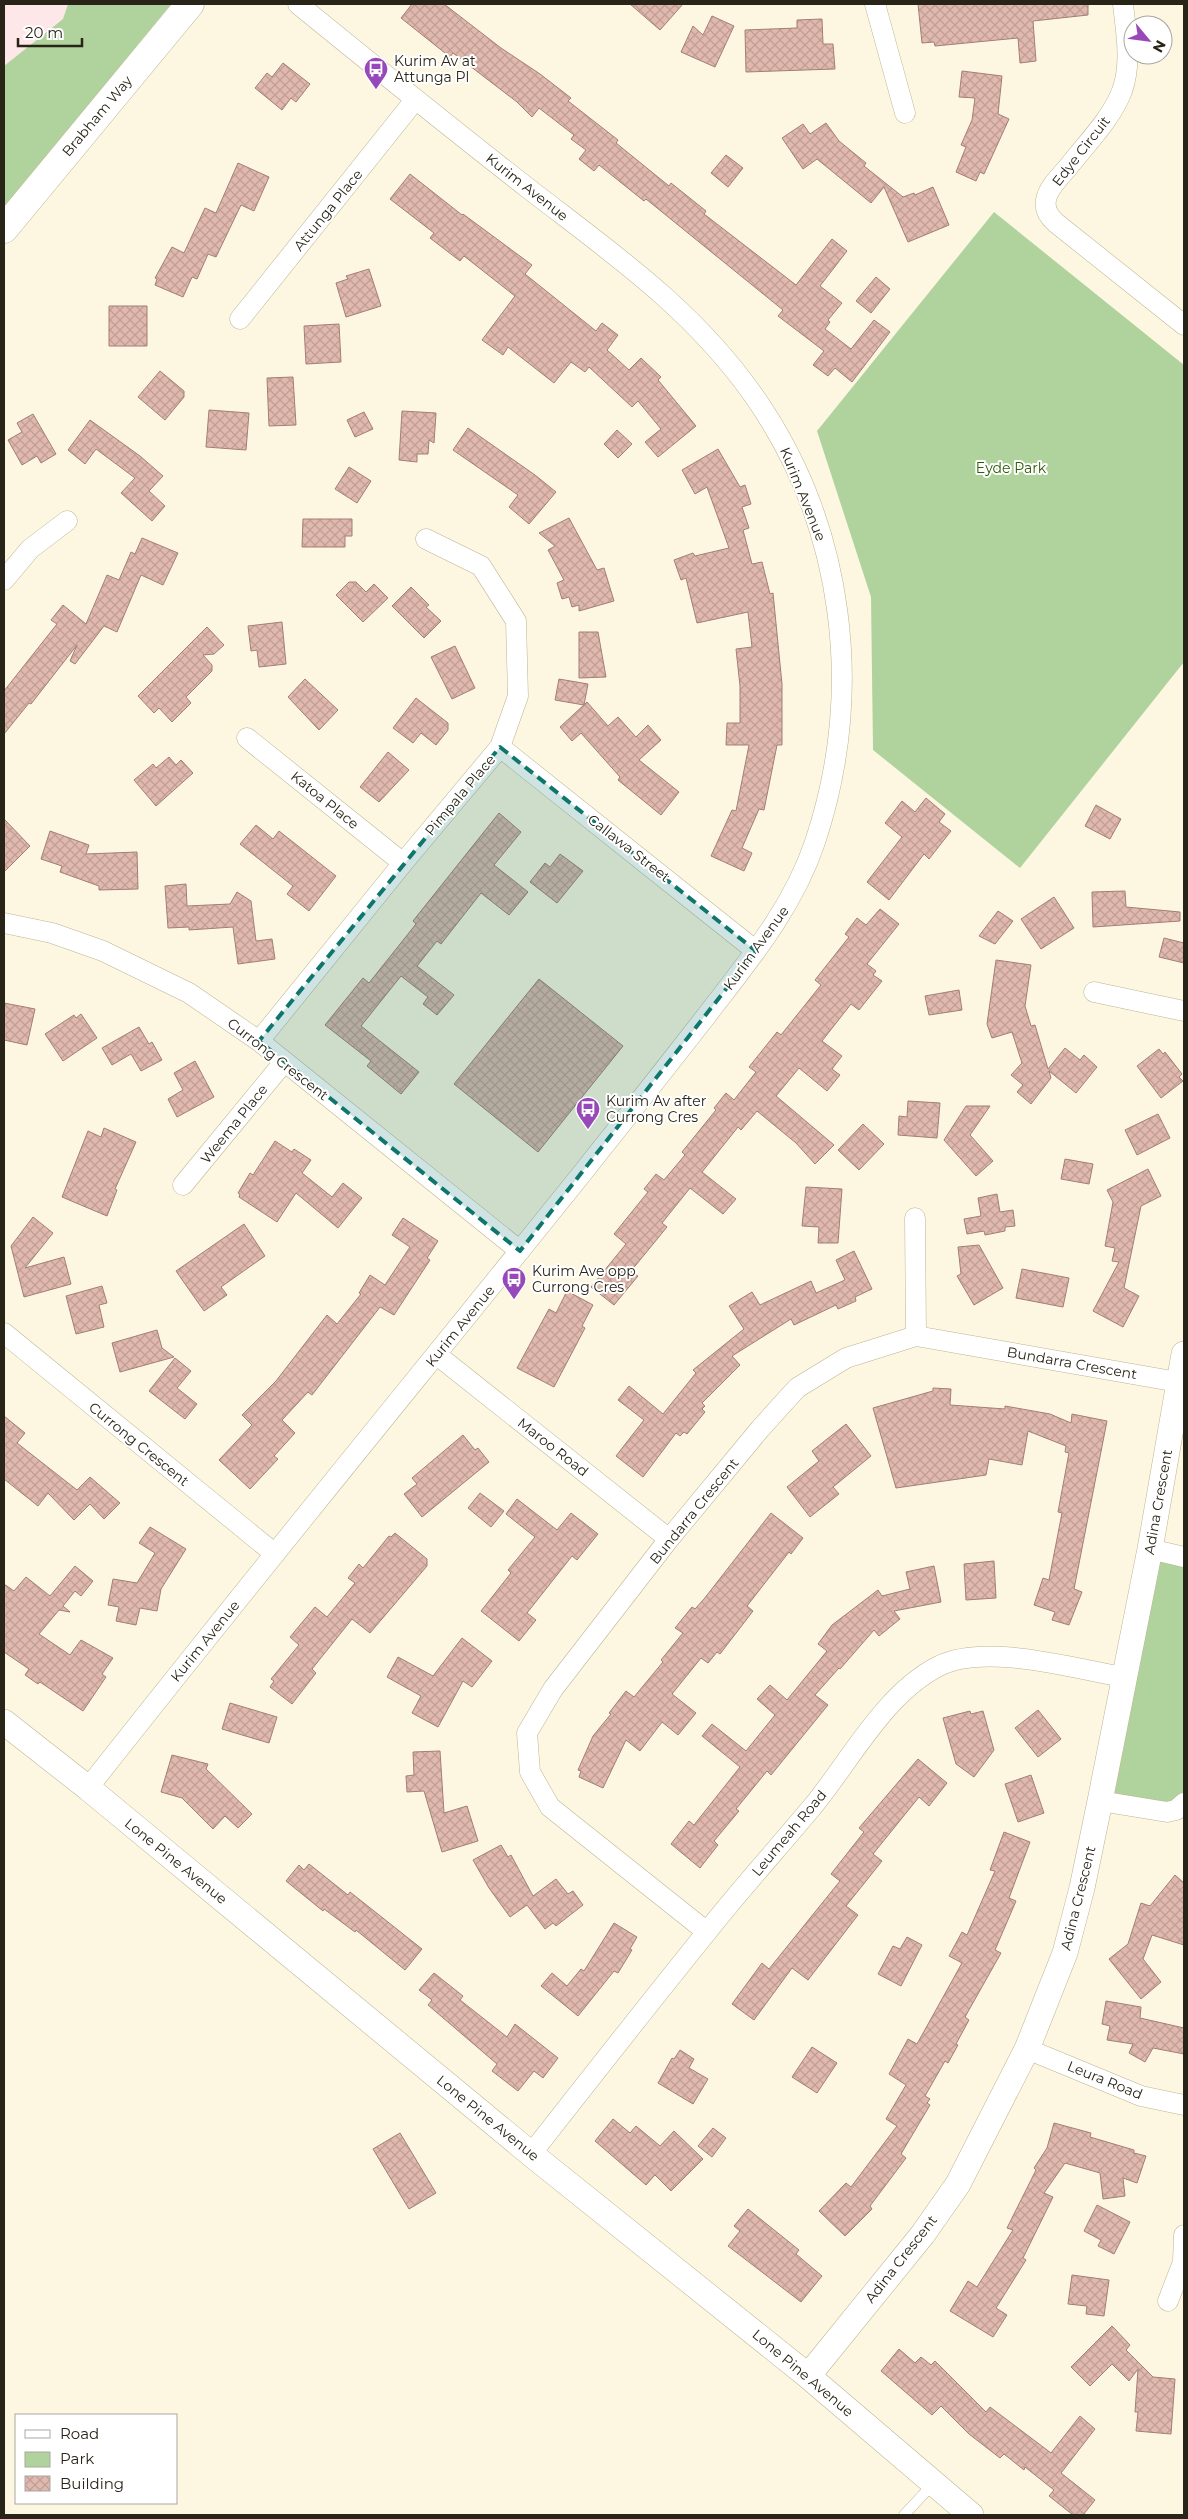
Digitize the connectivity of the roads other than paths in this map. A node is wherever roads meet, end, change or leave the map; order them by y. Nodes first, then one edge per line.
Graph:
1 (190, 4) edge
2 (298, 4) edge
3 (874, 4) edge
4 (1122, 4) edge
5 (415, 100) junction
6 (905, 113) dead end
7 (4, 229) edge
8 (240, 319) dead end
9 (1184, 325) edge
10 (67, 521) dead end
11 (426, 539) dead end
12 (4, 580) edge
13 (247, 738) dead end
14 (500, 747) junction
15 (403, 863) junction
16 (4, 923) edge
17 (756, 951) junction
18 (1094, 992) dead end
19 (1184, 1011) edge
20 (259, 1041) junction
21 (284, 1062) junction
22 (183, 1185) dead end
23 (915, 1218) dead end
24 (520, 1251) junction
25 (4, 1333) edge
26 (916, 1336) junction
27 (1184, 1354) edge
28 (437, 1355) junction
29 (1178, 1382) junction
30 (669, 1539) junction
31 (1150, 1549) junction
32 (275, 1554) junction
33 (1184, 1557) edge
34 (1123, 1677) junction
35 (4, 1722) edge
36 (88, 1788) junction
37 (1100, 1801) junction
38 (1184, 1803) edge
39 (707, 1932) junction
40 (1027, 2049) junction
41 (1184, 2106) edge
42 (531, 2154) junction
43 (1184, 2235) edge
44 (1168, 2302) dead end
45 (808, 2376) junction
46 (933, 2484) junction
47 (904, 2515) edge
48 (971, 2515) edge

1 - 7 main road, Brabham Way
2 - 5 street, Kurim Avenue
3 - 6 street
4 - 9 street, Edye Circuit
5 - 8 street, Attunga Place
5 - 17 street, Kurim Avenue
10 - 12 street
11 - 14 street, Pimpala Place
13 - 15 street, Katoa Place
14 - 15 street, Pimpala Place
14 - 17 street, Callawa Street
15 - 20 street, Pimpala Place
16 - 20 street, Currong Crescent
17 - 24 street, Kurim Avenue
18 - 19 street
20 - 21 street, Currong Crescent
21 - 22 street, Weema Place
21 - 24 street, Currong Crescent
23 - 26 street
24 - 28 street, Kurim Avenue
25 - 32 street, Currong Crescent
26 - 29 street, Bundarra Crescent
26 - 30 street, Bundarra Crescent
27 - 29 street, Adina Crescent
28 - 30 street, Maroo Road
28 - 32 street, Kurim Avenue
29 - 31 street, Adina Crescent
30 - 39 street, Bundarra Crescent
31 - 33 street
31 - 34 street, Adina Crescent
32 - 36 street, Kurim Avenue
34 - 37 street, Adina Crescent
34 - 39 street, Leumeah Road
35 - 36 street, Lone Pine Avenue
36 - 42 street, Lone Pine Avenue
37 - 38 street
37 - 40 street, Adina Crescent
39 - 42 street, Leumeah Road
40 - 41 street, Leura Road
40 - 45 street, Adina Crescent
42 - 45 street, Lone Pine Avenue
43 - 44 street
45 - 46 street, Lone Pine Avenue
46 - 47 lane
46 - 48 street, Lone Pine Avenue

